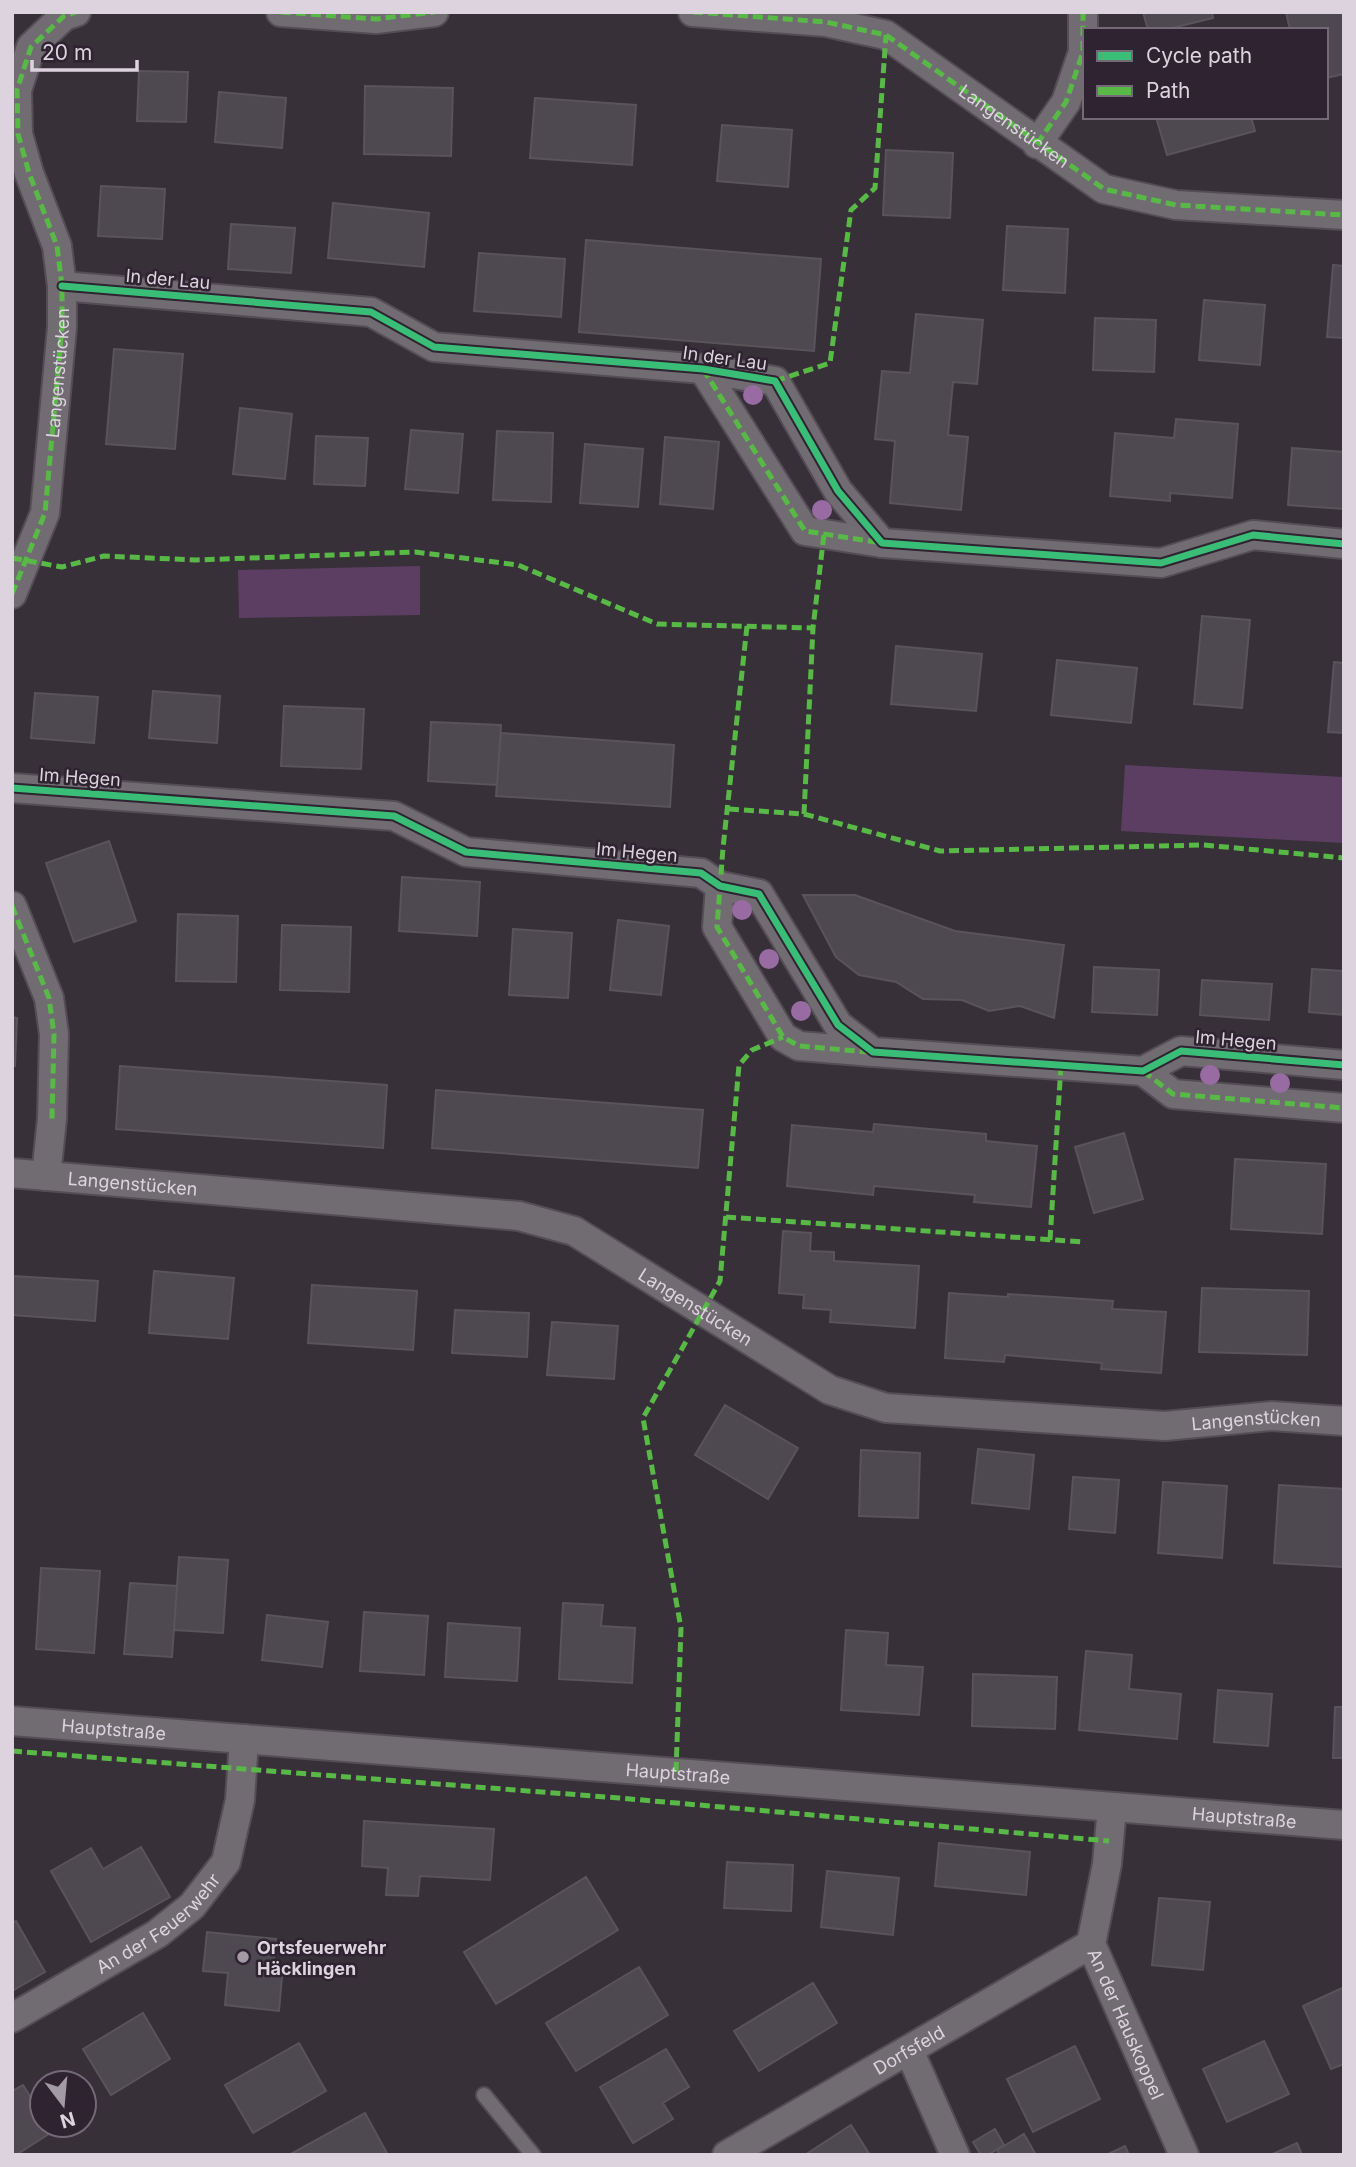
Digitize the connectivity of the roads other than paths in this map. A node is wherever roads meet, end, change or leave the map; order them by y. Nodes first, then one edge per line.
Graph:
1 (76, 12) edge
2 (281, 12) edge
3 (434, 12) edge
4 (693, 12) edge
5 (1083, 12) edge
6 (1037, 144) junction
7 (1344, 215) edge
8 (62, 286) junction
9 (703, 369) junction
10 (882, 543) junction
11 (1344, 544) edge
12 (12, 594) edge
13 (12, 788) edge
14 (720, 886) junction
15 (12, 906) edge
16 (873, 1052) junction
17 (1344, 1065) edge
18 (1143, 1071) junction
19 (1344, 1108) edge
20 (12, 1173) edge
21 (46, 1176) junction
22 (1344, 1421) edge
23 (12, 1721) edge
24 (244, 1739) junction
25 (1112, 1807) junction
26 (1344, 1825) edge
27 (1091, 1944) junction
28 (12, 2018) edge
29 (909, 2050) junction
30 (484, 2095) dead end
31 (534, 2155) edge
32 (727, 2155) edge
33 (955, 2155) edge
34 (1184, 2155) edge

1 - 8 street, Langenstücken
2 - 3 street
4 - 6 street, Langenstücken
5 - 6 street
6 - 7 street, Langenstücken
8 - 9 street, In der Lau
8 - 12 street, Langenstücken
9 - 10 street, In der Lau
9 - 10 street, In der Lau
10 - 11 street, In der Lau
13 - 14 street, Im Hegen
14 - 16 street, Im Hegen
14 - 16 street
15 - 21 street, Langenstücken
16 - 18 street
17 - 18 street, Im Hegen
18 - 19 street
20 - 21 street, Langenstücken
21 - 22 street, Langenstücken
23 - 24 street, Hauptstraße
24 - 25 street, Hauptstraße
24 - 28 street, An der Feuerwehr
25 - 26 street, Hauptstraße
25 - 27 street, An der Hauskoppel
27 - 29 street, Dorfsfeld
27 - 34 street, An der Hauskoppel
29 - 32 street, Dorfsfeld
29 - 33 street
30 - 31 lane

